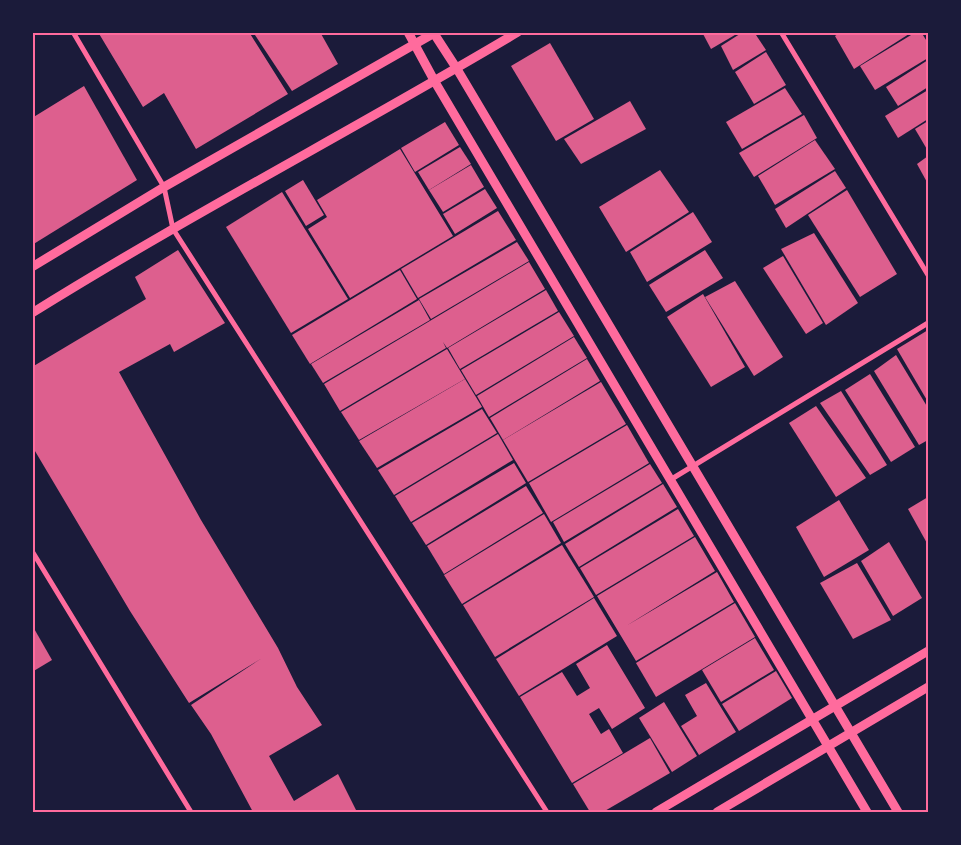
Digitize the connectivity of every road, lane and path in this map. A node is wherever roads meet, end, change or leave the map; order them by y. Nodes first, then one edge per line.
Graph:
1 (73, 32) edge
2 (408, 32) edge
3 (518, 32) edge
4 (781, 32) edge
5 (435, 33) edge
6 (415, 44) junction
7 (457, 69) junction
8 (435, 82) junction
9 (164, 187) junction
10 (173, 229) junction
11 (32, 267) edge
12 (928, 275) edge
13 (32, 313) edge
14 (928, 323) edge
15 (692, 467) junction
16 (670, 480) junction
17 (32, 551) edge
18 (928, 651) edge
19 (928, 687) edge
20 (834, 706) junction
21 (813, 720) junction
22 (851, 733) junction
23 (828, 746) junction
24 (190, 812) edge
25 (547, 812) edge
26 (656, 812) edge
27 (717, 812) edge
28 (868, 812) edge
29 (898, 812) edge

1 - 9 street
2 - 6 street
3 - 7 street
4 - 12 street
5 - 6 street
5 - 7 street
6 - 8 street
6 - 9 street
7 - 8 street
7 - 15 street
8 - 10 street
8 - 16 street
9 - 10 street
9 - 11 street
10 - 13 street
10 - 25 street
14 - 15 street
15 - 16 street
15 - 20 street
16 - 21 street
17 - 24 street
18 - 20 street
19 - 22 street
20 - 21 street
20 - 22 street
21 - 23 street
21 - 26 street
22 - 23 street
22 - 29 street
23 - 27 street
23 - 28 street

